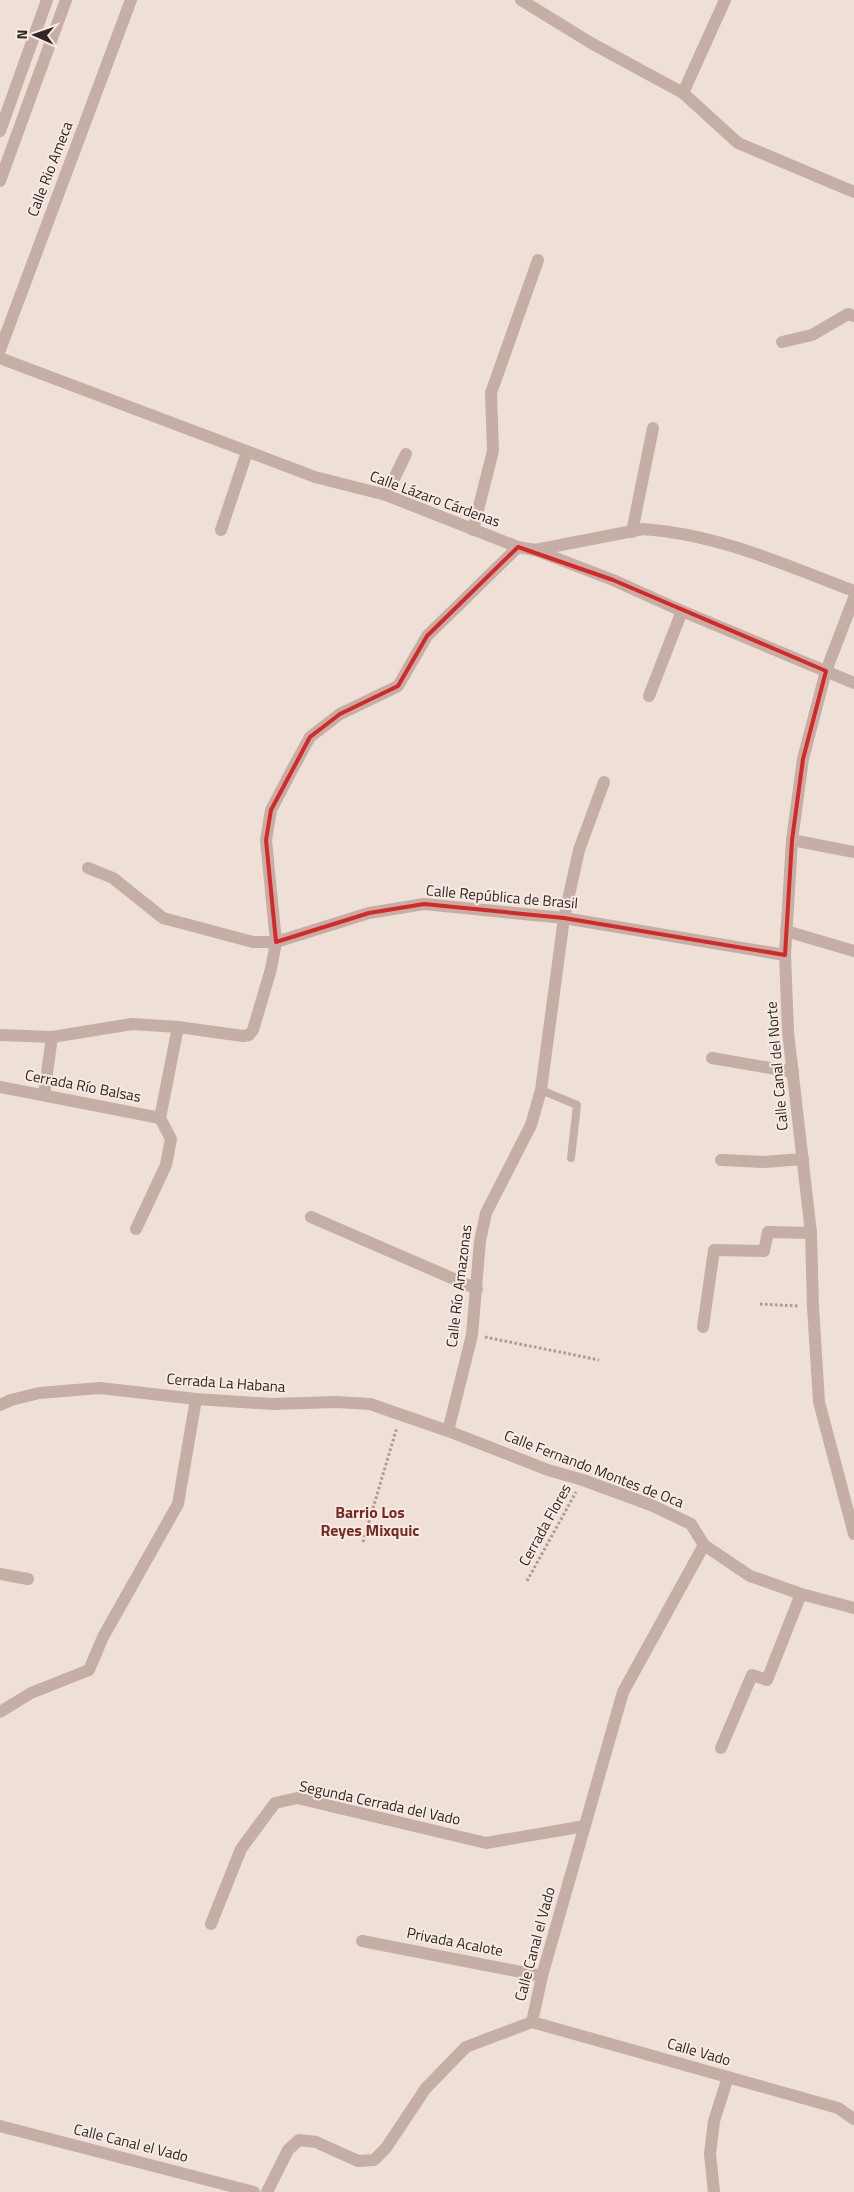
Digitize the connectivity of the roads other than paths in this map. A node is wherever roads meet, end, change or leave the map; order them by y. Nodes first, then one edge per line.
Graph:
1 (47, 0) edge
2 (66, 0) edge
3 (131, 0) edge
4 (521, 0) edge
5 (725, 0) edge
6 (683, 93) junction
7 (0, 131) edge
8 (0, 181) edge
9 (854, 192) edge
10 (538, 260) dead end
11 (854, 316) edge
12 (782, 342) dead end
13 (0, 350) edge
14 (0, 358) edge
15 (653, 428) dead end
16 (247, 452) junction
17 (406, 454) dead end
18 (386, 495) junction
19 (221, 530) dead end
20 (474, 530) junction
21 (632, 532) junction
22 (518, 547) junction
23 (536, 550) junction
24 (854, 591) edge
25 (854, 598) edge
26 (682, 611) junction
27 (826, 671) junction
28 (854, 683) edge
29 (649, 696) dead end
30 (604, 782) dead end
31 (792, 840) junction
32 (854, 852) edge
33 (88, 868) dead end
34 (564, 918) junction
35 (786, 932) junction
36 (276, 942) junction
37 (854, 951) edge
38 (785, 955) junction
39 (178, 1027) junction
40 (0, 1035) edge
41 (52, 1036) junction
42 (712, 1058) dead end
43 (793, 1072) junction
44 (0, 1087) edge
45 (541, 1090) junction
46 (44, 1095) junction
47 (160, 1118) junction
48 (571, 1158) dead end
49 (803, 1159) junction
50 (721, 1160) dead end
51 (311, 1217) dead end
52 (136, 1229) dead end
53 (811, 1233) junction
54 (477, 1289) junction
55 (703, 1327) dead end
56 (196, 1399) junction
57 (0, 1405) edge
58 (448, 1431) junction
59 (854, 1534) edge
60 (704, 1545) junction
61 (0, 1574) edge
62 (28, 1579) dead end
63 (801, 1594) junction
64 (854, 1608) edge
65 (0, 1712) edge
66 (721, 1748) dead end
67 (585, 1826) junction
68 (212, 1924) dead end
69 (362, 1940) dead end
70 (542, 1976) junction
71 (532, 2022) junction
72 (728, 2077) junction
73 (854, 2119) edge
74 (0, 2126) edge
75 (254, 2192) edge
76 (266, 2192) edge
77 (714, 2192) edge

1 - 7 street
2 - 8 street
3 - 13 street, Calle Rio Ameca
4 - 6 street
5 - 6 street
6 - 9 street
10 - 20 street
11 - 12 street
14 - 16 street, Calle Lázaro Cárdenas
15 - 21 street
16 - 18 street, Calle Lázaro Cárdenas
16 - 19 street
17 - 18 street
18 - 20 street, Calle Lázaro Cárdenas
20 - 22 street, Calle Lázaro Cárdenas
21 - 23 street
21 - 24 street
22 - 23 street, Calle Lázaro Cárdenas
22 - 36 street
23 - 26 street, Calle Lázaro Cárdenas
25 - 27 street, Calle Canal del Norte
26 - 27 street, Calle Lázaro Cárdenas
26 - 29 street
27 - 28 street, Calle Lázaro Cárdenas
27 - 31 street, Calle Canal del Norte
30 - 34 street, Calle Río Amazonas
31 - 32 street
31 - 35 street, Calle Canal del Norte
33 - 36 street, Calle República de Brasil
34 - 36 street, Calle República de Brasil
34 - 38 street, Calle República de Brasil
34 - 45 street, Calle Río Amazonas
35 - 37 street
35 - 38 street, Calle Canal del Norte
36 - 39 street
38 - 43 street, Calle Canal del Norte
39 - 41 street
39 - 47 street
40 - 41 street
41 - 46 street
42 - 43 street
43 - 49 street, Calle Canal del Norte
44 - 46 street, Cerrada Río Balsas
45 - 48 lane
45 - 54 street, Calle Río Amazonas
46 - 47 street, Cerrada Río Balsas
47 - 52 street
49 - 50 street
49 - 53 street, Calle Canal del Norte
51 - 54 street
53 - 55 street
53 - 59 street, Calle Canal del Norte
54 - 58 street, Calle Río Amazonas
56 - 57 street, Cerrada La Habana
56 - 58 street, Cerrada La Habana
56 - 65 street
58 - 60 street, Calle Fernando Montes de Oca
60 - 63 street, Calle Fernando Montes de Oca
60 - 67 street, Calle Canal el Vado
61 - 62 street
63 - 64 street, Calle Fernando Montes de Oca
63 - 66 street
67 - 68 street, Segunda Cerrada del Vado
67 - 70 street, Calle Canal el Vado
69 - 70 street, Privada Acalote
70 - 71 street, Calle Canal el Vado
71 - 72 street, Calle Vado
71 - 76 street, Calle Canal el Vado
72 - 73 street, Calle Vado
72 - 77 street
74 - 75 street, Calle Canal el Vado

